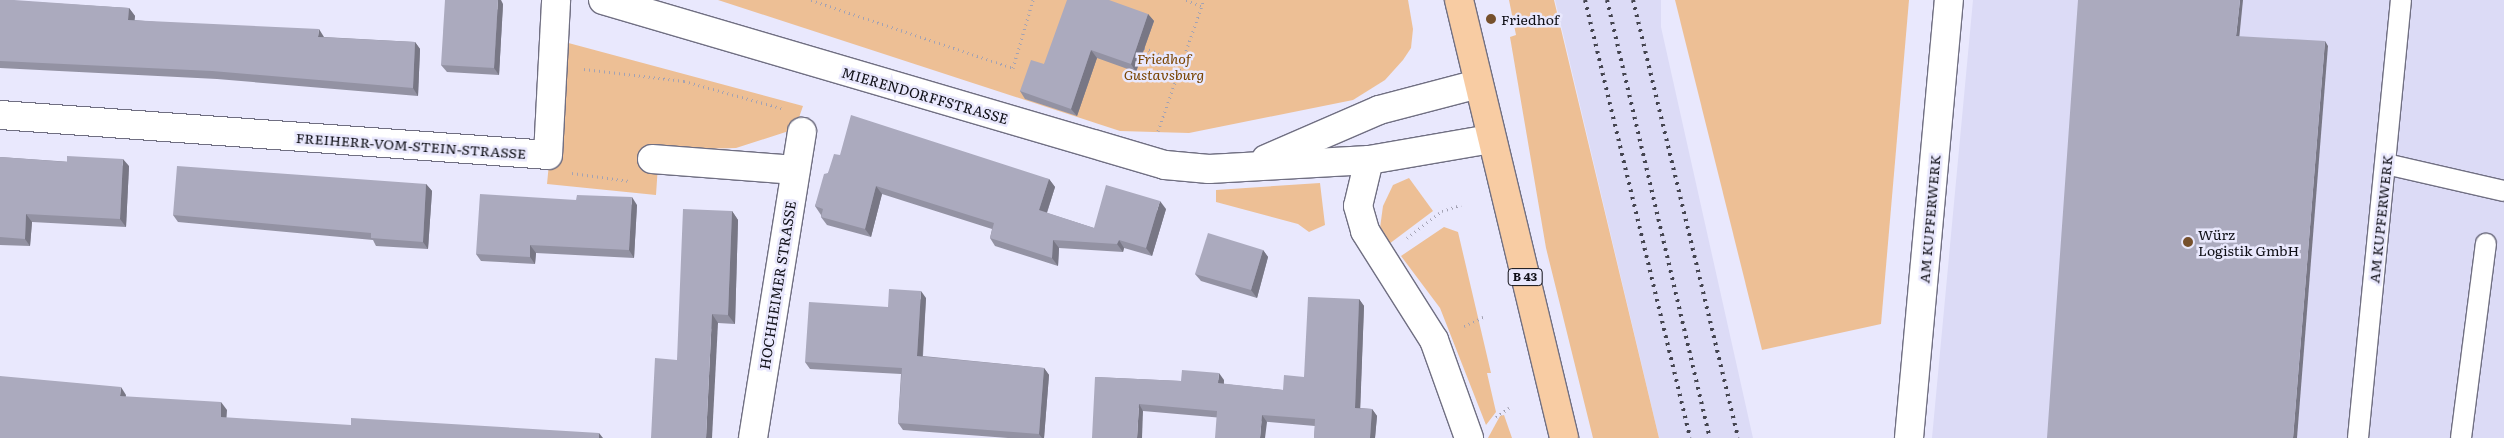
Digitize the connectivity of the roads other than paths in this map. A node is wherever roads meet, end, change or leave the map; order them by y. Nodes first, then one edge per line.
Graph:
1 (556, 0) edge
2 (603, 0) edge
3 (1459, 0) edge
4 (1950, 0) edge
5 (2402, 0) edge
6 (1478, 84) junction
7 (0, 115) edge
8 (802, 132) road end
9 (1491, 139) junction
10 (652, 159) road end
11 (1369, 160) junction
12 (2386, 164) junction
13 (1250, 166) junction
14 (796, 170) junction
15 (2504, 192) edge
16 (2486, 244) dead end
17 (753, 438) edge
18 (1469, 438) edge
19 (1564, 438) edge
20 (1909, 438) edge
21 (2358, 438) edge
22 (2460, 438) edge

1 - 7 street, FREIHERR-VOM-STEIN-STRASSE
2 - 13 street, MIERENDORFFSTRASSE
3 - 6 main road, B 43
4 - 20 street, AM KUPFERWERK
5 - 12 lane, AM KUPFERWERK
6 - 9 main road, B 43
6 - 13 street, MIERENDORFFSTRASSE
8 - 14 street, HOCHHEIMER STRASSE
9 - 11 street, MIERENDORFFSTRASSE
9 - 19 main road, B 43
10 - 14 street
11 - 13 street, MIERENDORFFSTRASSE
11 - 18 street
12 - 15 lane
12 - 21 lane, AM KUPFERWERK
14 - 17 street, HOCHHEIMER STRASSE
16 - 22 lane

